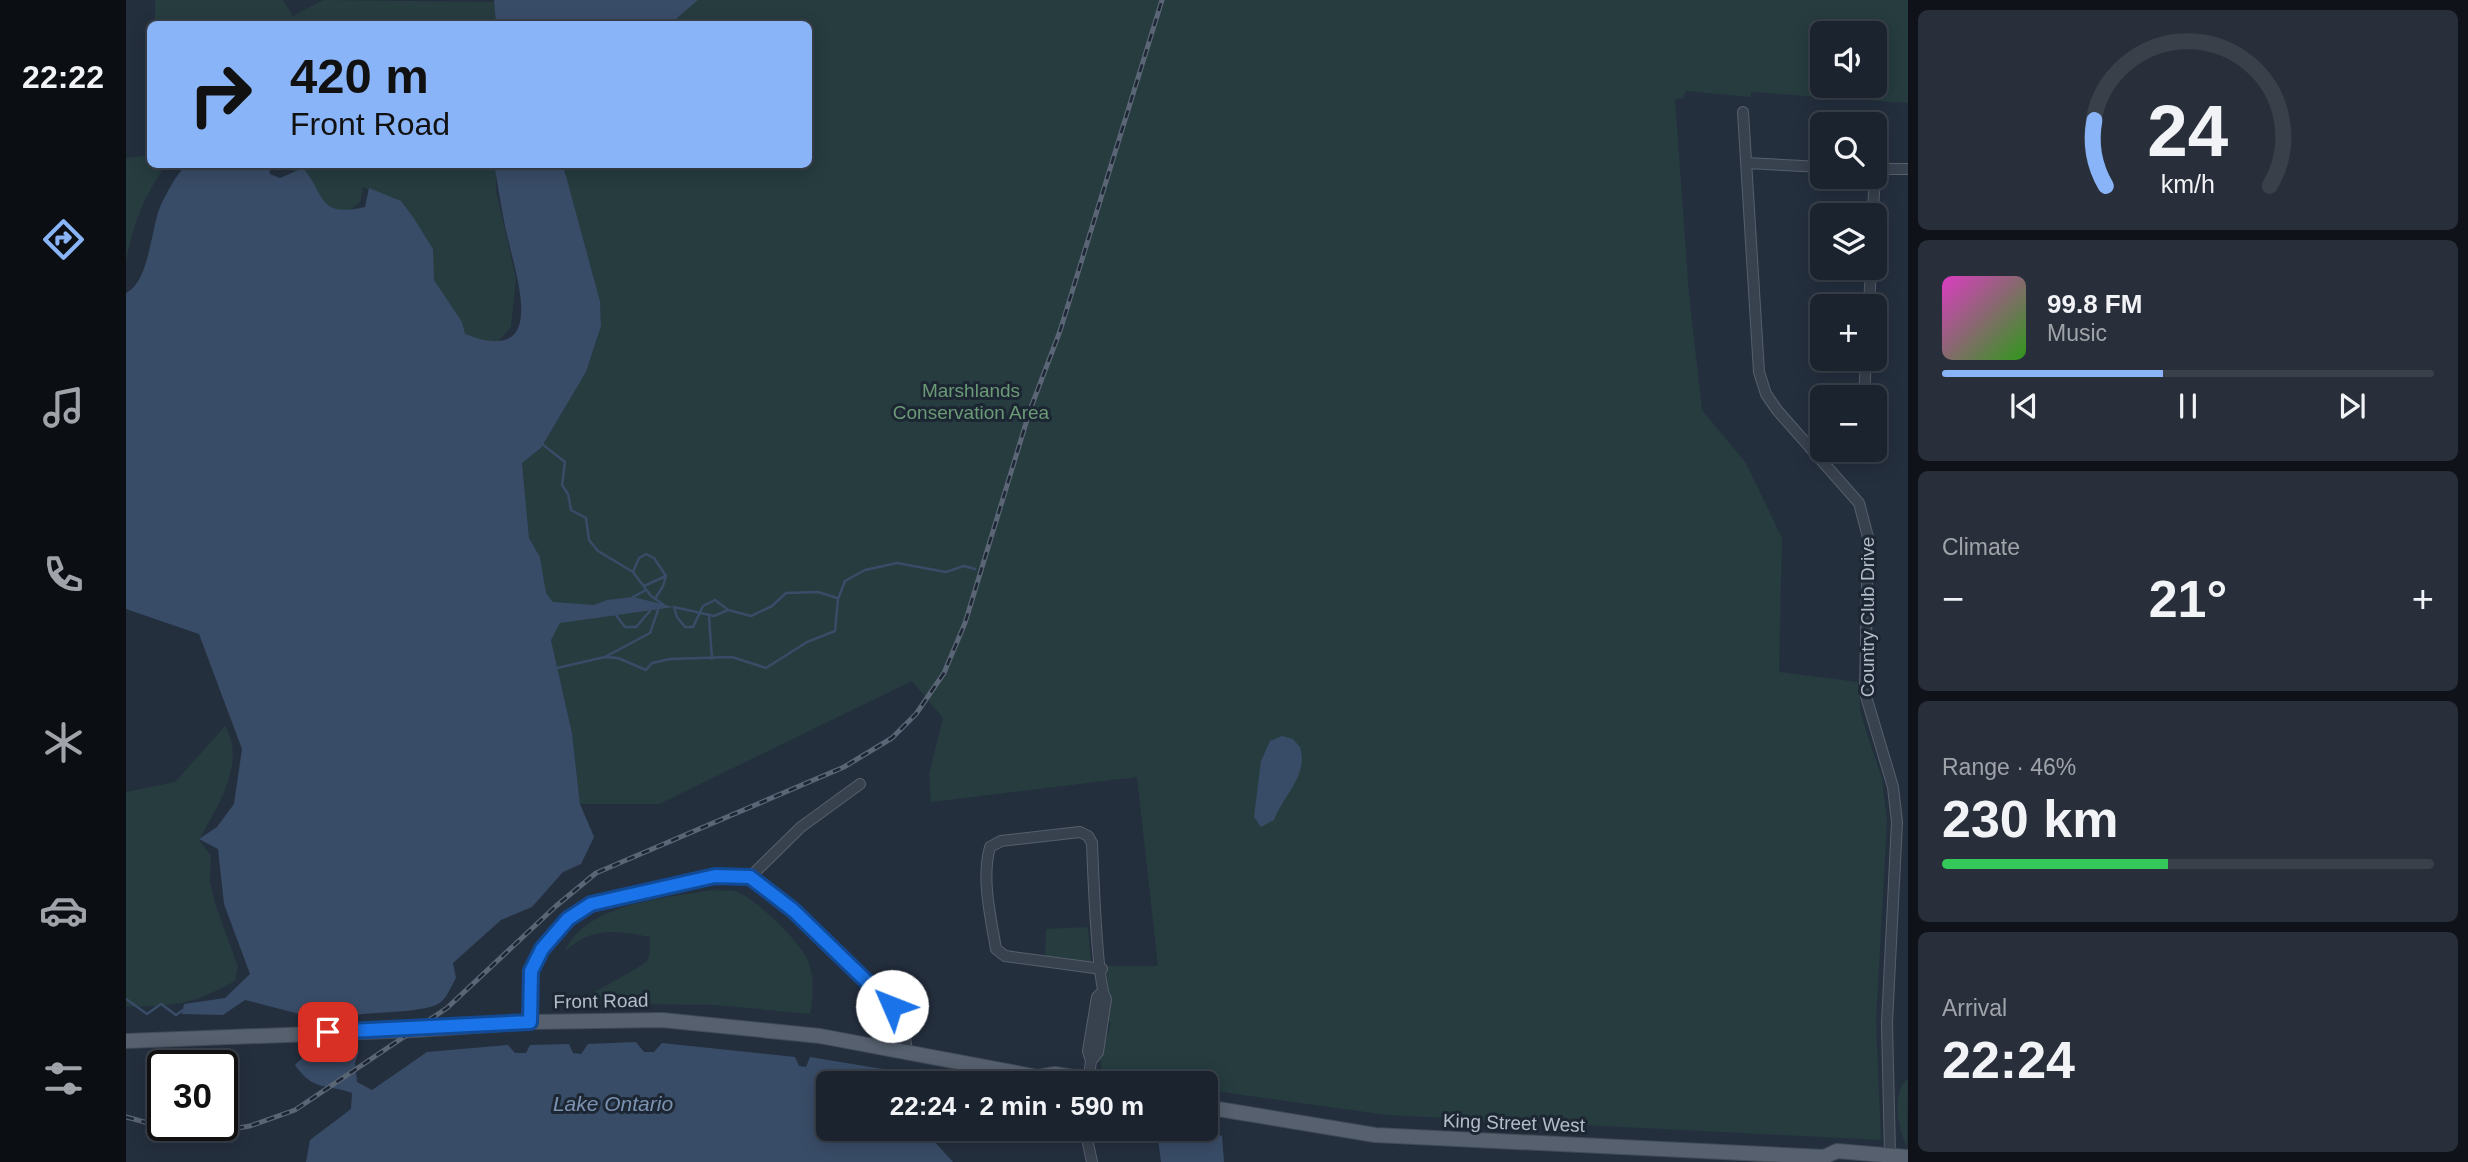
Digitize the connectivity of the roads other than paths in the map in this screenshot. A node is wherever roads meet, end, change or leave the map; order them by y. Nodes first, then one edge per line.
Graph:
1 (1744, 112) dead end
2 (1747, 163) junction
3 (1810, 166) edge
4 (1887, 169) edge
5 (1908, 169) edge
6 (1810, 440) edge
7 (1831, 462) edge
8 (860, 784) dead end
9 (750, 877) junction
10 (1102, 970) junction
11 (530, 1022) junction
12 (126, 1041) edge
13 (907, 1052) junction
14 (999, 1071) edge
15 (1090, 1071) edge
16 (1218, 1109) edge
17 (1088, 1141) edge
18 (1890, 1155) junction
19 (1908, 1157) edge
20 (1828, 1159) edge
21 (1092, 1162) edge

1 - 2 street, Country Club Drive
2 - 3 street
2 - 6 street, Country Club Drive
4 - 5 street
7 - 18 street, Country Club Drive
8 - 9 street
9 - 11 street
9 - 13 street
10 - 10 street
10 - 15 street
11 - 12 main road, Front Road
11 - 13 main road, Front Road
13 - 14 main road
16 - 20 main road, King Street West
17 - 21 street
18 - 19 main road, King Street West
18 - 20 main road, King Street West

